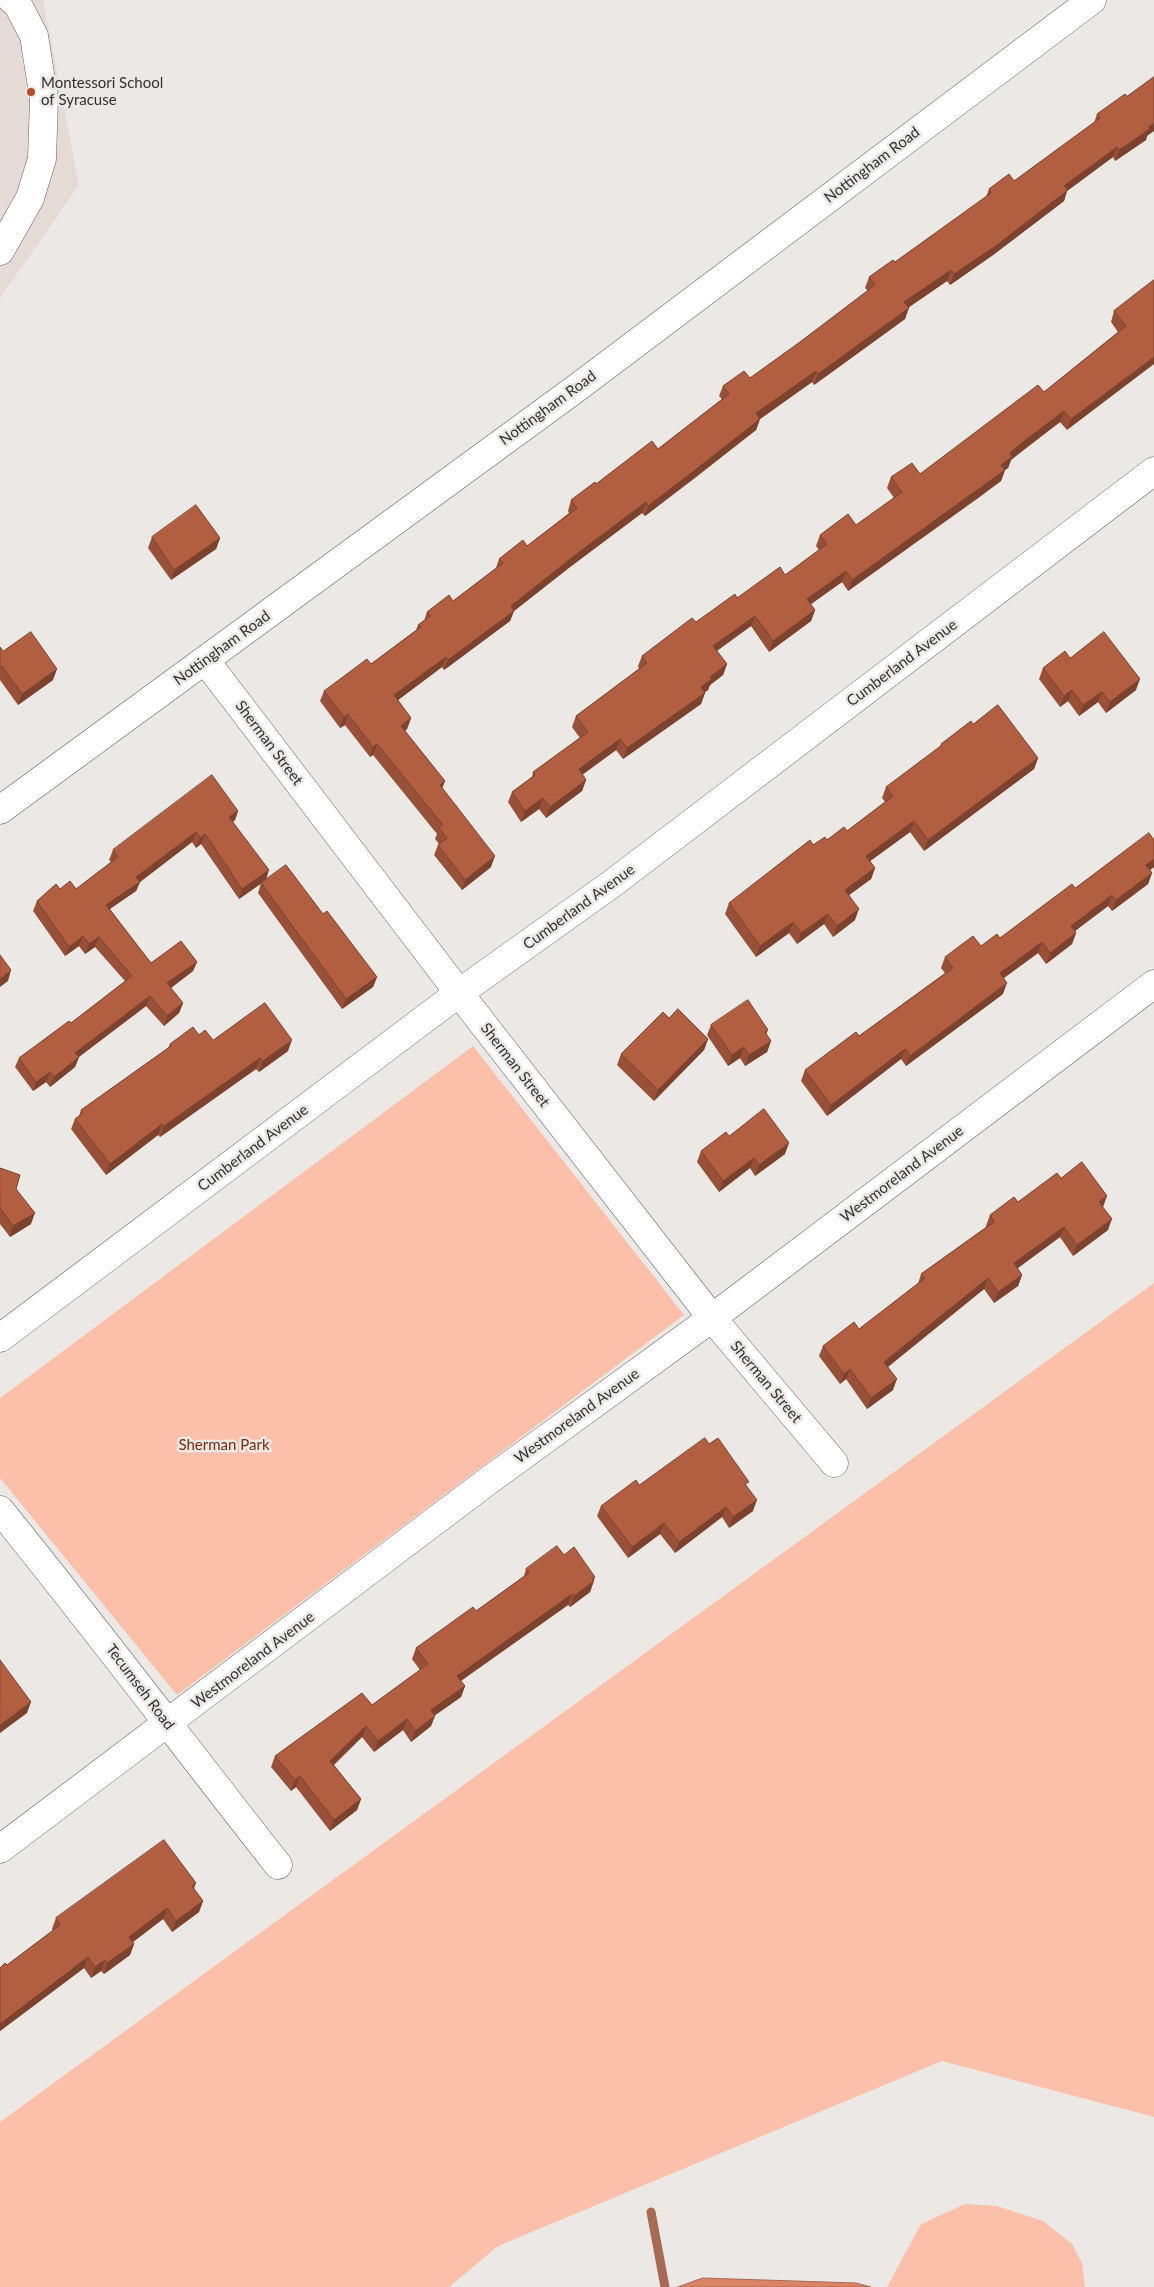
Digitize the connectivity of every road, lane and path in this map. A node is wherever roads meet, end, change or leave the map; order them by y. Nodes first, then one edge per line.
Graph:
1 (12, 0) edge
2 (1092, 0) edge
3 (0, 251) edge
4 (1154, 471) edge
5 (205, 660) junction
6 (0, 810) edge
7 (1154, 984) edge
8 (460, 993) junction
9 (712, 1318) junction
10 (0, 1338) edge
11 (834, 1463) dead end
12 (0, 1510) edge
13 (168, 1724) junction
14 (0, 1849) edge
15 (278, 1864) dead end

1 - 3 street
2 - 5 street, Nottingham Road
4 - 8 street, Cumberland Avenue
5 - 6 street, Nottingham Road
5 - 8 street, Sherman Street
7 - 9 street, Westmoreland Avenue
8 - 9 street, Sherman Street
8 - 10 street, Cumberland Avenue
9 - 11 street, Sherman Street
9 - 13 street, Westmoreland Avenue
12 - 13 street, Tecumseh Road
13 - 14 street, Westmoreland Avenue
13 - 15 street, Tecumseh Road

